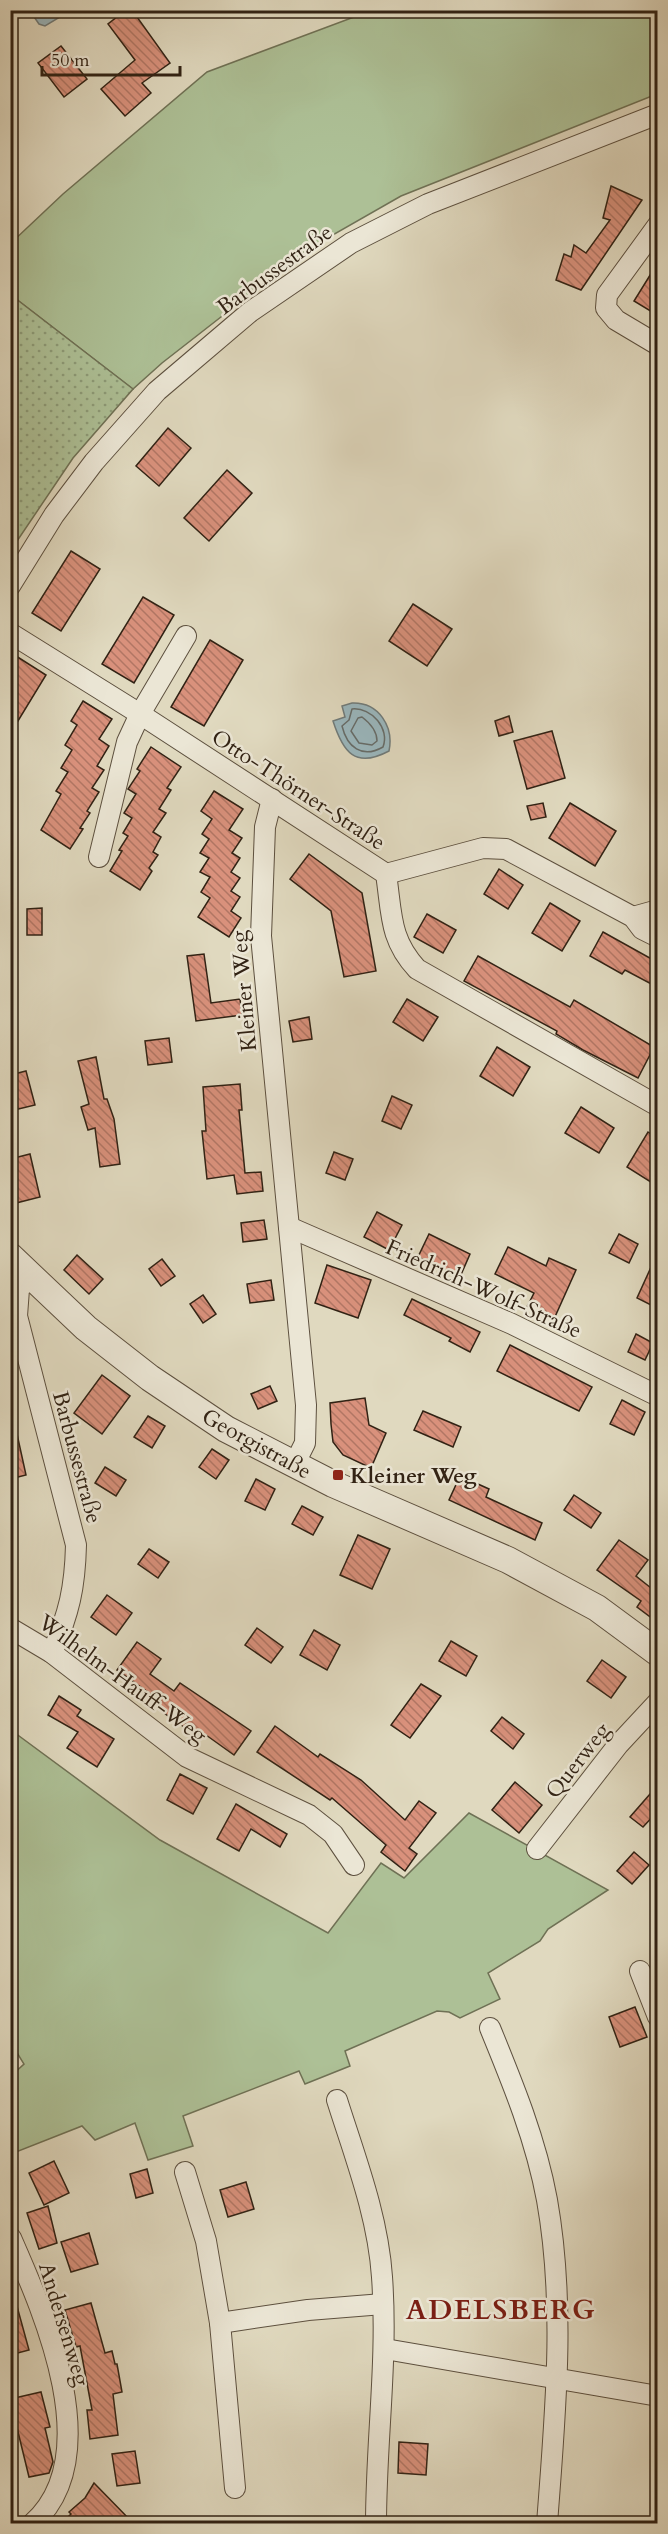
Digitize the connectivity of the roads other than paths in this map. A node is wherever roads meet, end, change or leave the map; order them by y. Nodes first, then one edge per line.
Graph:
1 (657, 114) edge
2 (657, 225) edge
3 (657, 345) edge
4 (10, 586) edge
5 (10, 633) edge
6 (186, 636) dead end
7 (140, 714) junction
8 (272, 799) junction
9 (99, 856) dead end
10 (386, 874) junction
11 (657, 910) edge
12 (633, 917) junction
13 (657, 937) edge
14 (657, 1106) edge
15 (289, 1227) junction
16 (10, 1256) edge
17 (30, 1276) junction
18 (657, 1396) edge
19 (294, 1465) junction
20 (10, 1628) edge
21 (52, 1653) junction
22 (657, 1653) edge
23 (657, 1702) edge
24 (537, 1849) dead end
25 (354, 1865) dead end
26 (640, 1971) dead end
27 (657, 2017) edge
28 (489, 2028) dead end
29 (337, 2100) dead end
30 (185, 2172) dead end
31 (10, 2238) edge
32 (383, 2304) junction
33 (220, 2323) junction
34 (384, 2349) junction
35 (557, 2379) junction
36 (657, 2396) edge
37 (235, 2488) dead end
38 (32, 2523) edge
39 (376, 2523) edge
40 (547, 2523) edge

1 - 4 street, Barbussestraße
2 - 3 street
5 - 7 street, Otto-Thörner-Straße
6 - 7 street
7 - 8 street, Otto-Thörner-Straße
7 - 9 street
8 - 10 street, Otto-Thörner-Straße
8 - 15 street, Kleiner Weg
10 - 12 street
10 - 14 street, Otto-Thörner-Straße
11 - 12 street
12 - 13 street
15 - 18 street, Friedrich-Wolf-Straße
15 - 19 street, Kleiner Weg
16 - 17 street, Georgistraße
17 - 19 street, Georgistraße
17 - 21 street, Barbussestraße
19 - 22 street, Georgistraße
20 - 21 street, Wilhelm-Hauff-Weg
21 - 25 street, Wilhelm-Hauff-Weg
23 - 24 street, Querweg
26 - 27 street
28 - 35 street
29 - 32 street
30 - 33 street
31 - 38 street, Andersenweg
32 - 33 street
32 - 34 street
33 - 37 street
34 - 35 street
34 - 39 street
35 - 36 street
35 - 40 street

